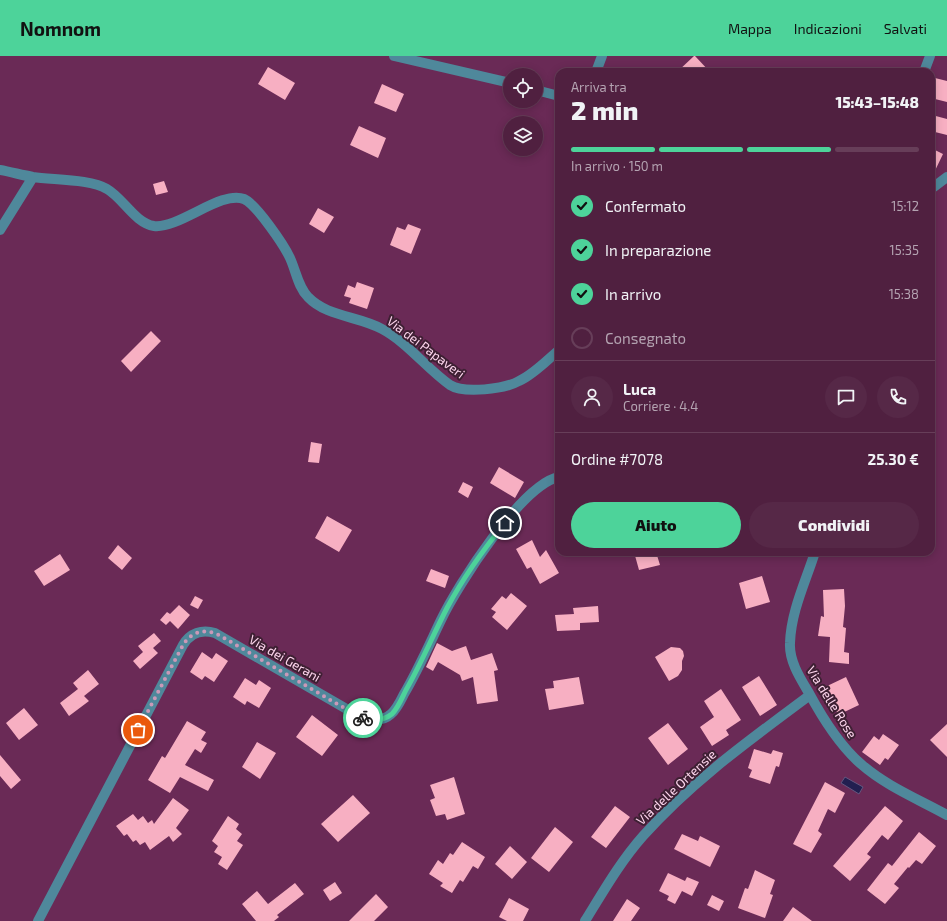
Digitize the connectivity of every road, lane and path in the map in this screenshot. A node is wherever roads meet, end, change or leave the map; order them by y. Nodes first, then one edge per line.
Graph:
1 (394, 56) edge
2 (602, 56) edge
3 (930, 56) edge
4 (598, 68) edge
5 (926, 68) edge
6 (503, 82) edge
7 (543, 92) edge
8 (555, 95) edge
9 (0, 170) edge
10 (33, 177) junction
11 (947, 177) edge
12 (935, 186) edge
13 (0, 230) edge
14 (555, 353) edge
15 (555, 478) edge
16 (814, 556) edge
17 (810, 695) junction
18 (947, 815) edge
19 (38, 921) edge
20 (585, 921) edge

1 - 6 street
2 - 4 street
3 - 5 street
7 - 8 street
9 - 10 street, Via dei Papaveri
10 - 13 street
10 - 14 street, Via dei Papaveri
11 - 12 street
15 - 19 street, Via dei Gerani
16 - 17 street, Via delle Rose
17 - 18 street, Via delle Rose
17 - 20 street, Via delle Ortensie

